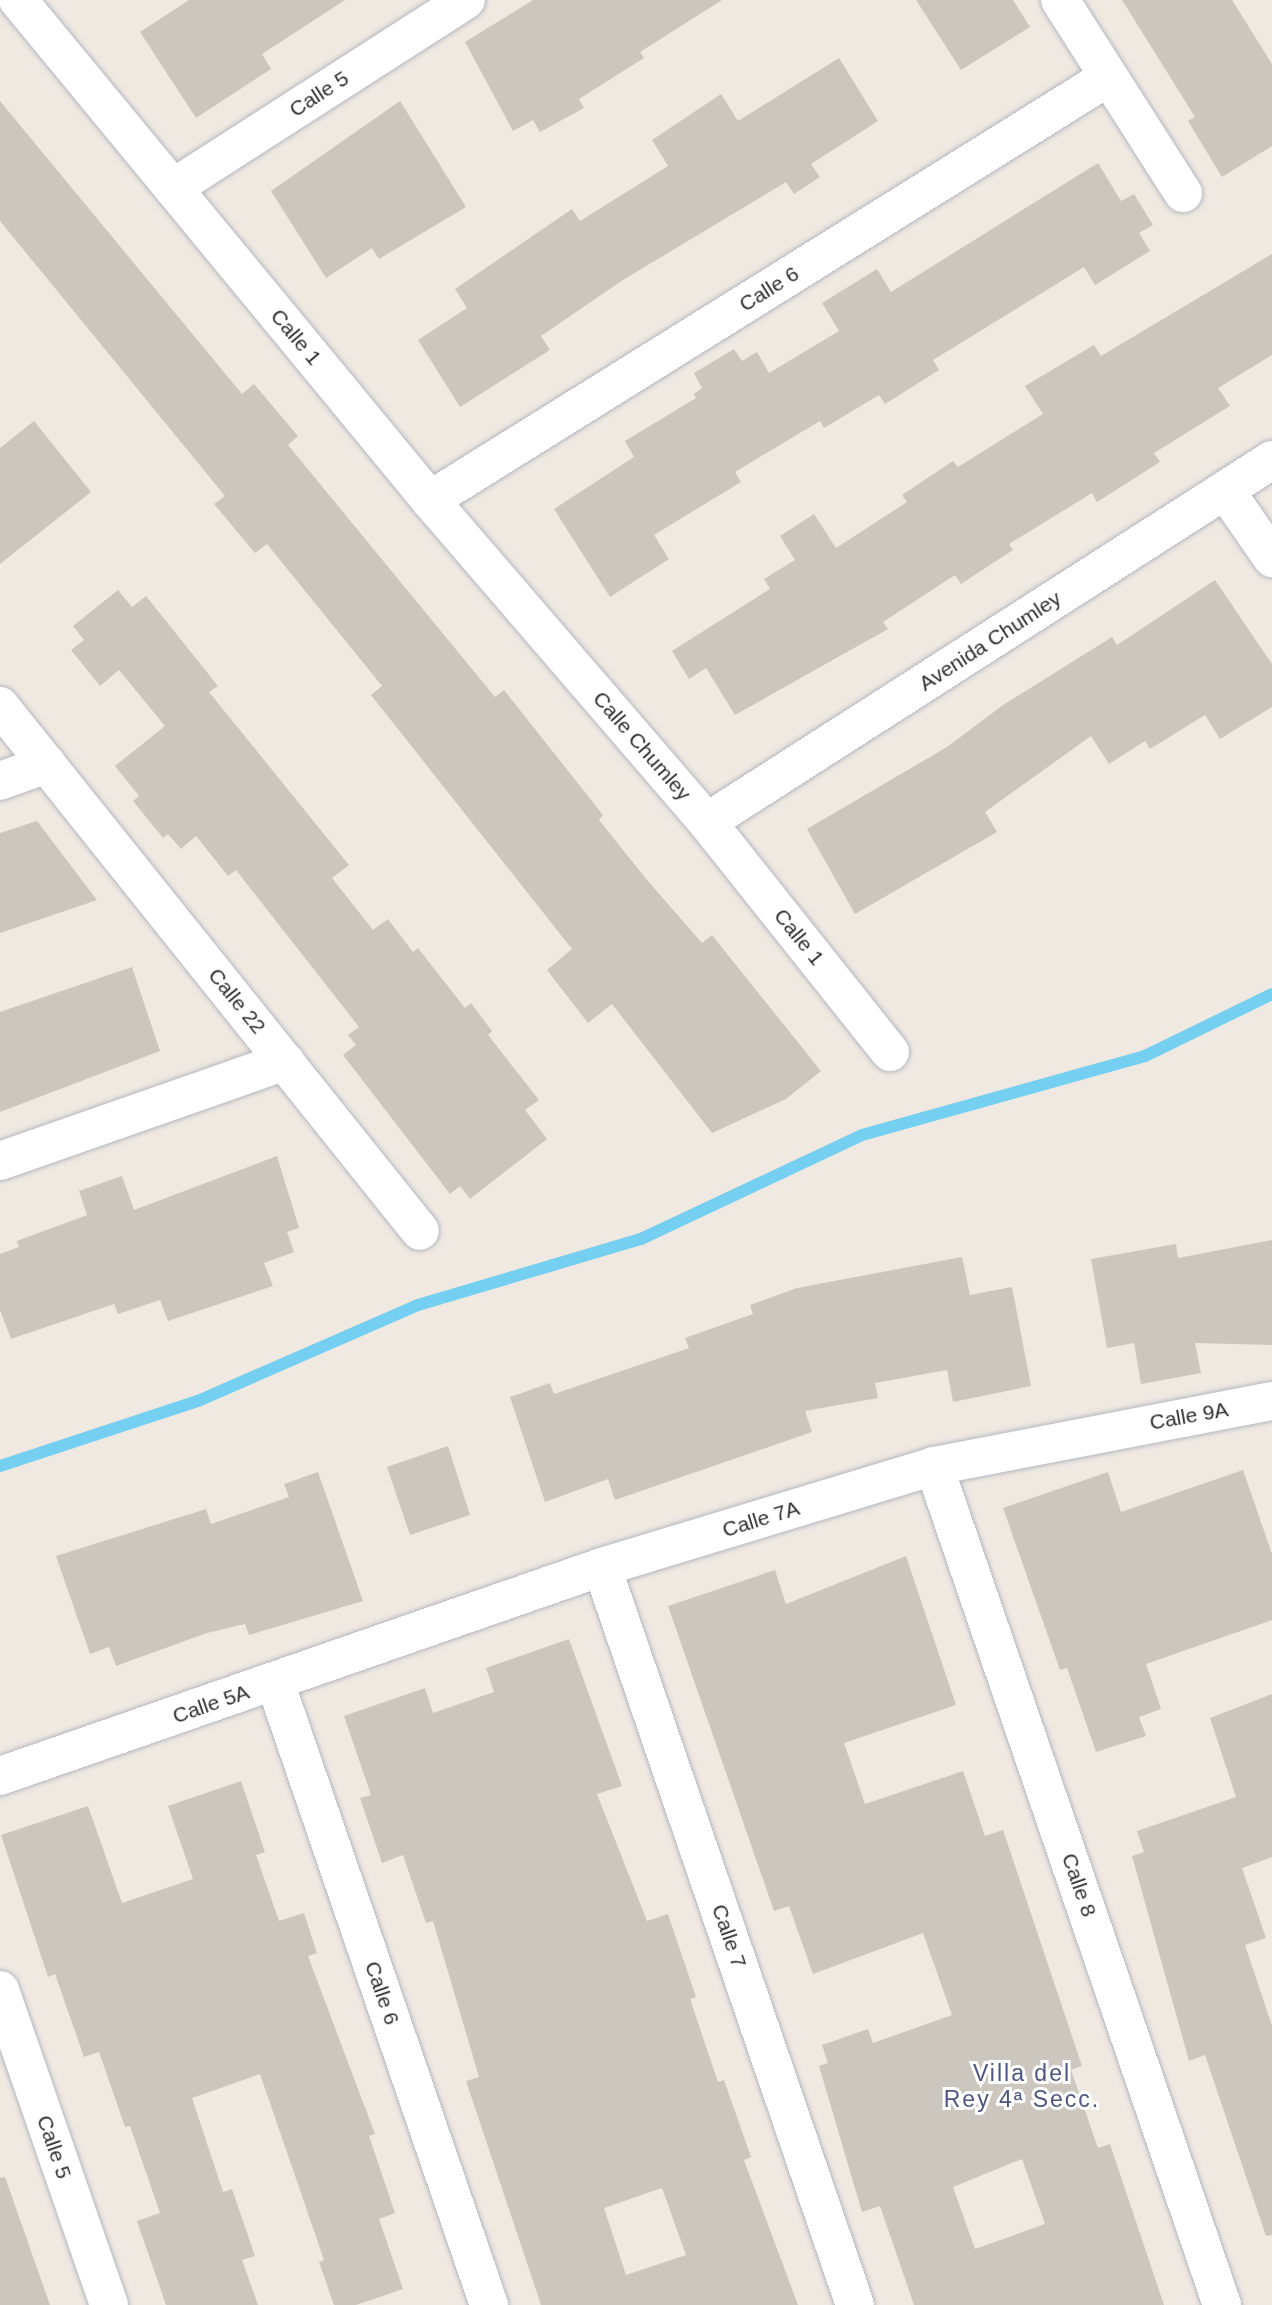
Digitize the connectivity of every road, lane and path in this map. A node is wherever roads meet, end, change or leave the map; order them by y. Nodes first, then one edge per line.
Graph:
1 (18, 0) edge
2 (466, 0) edge
3 (1059, 0) edge
4 (1107, 78) junction
5 (173, 188) junction
6 (1183, 193) dead end
7 (1272, 460) edge
8 (1225, 490) junction
9 (430, 500) junction
10 (1272, 558) edge
11 (577, 671) joint
12 (0, 706) edge
13 (47, 764) junction
14 (0, 781) edge
15 (707, 822) junction
16 (890, 1052) dead end
17 (285, 1061) junction
18 (0, 1161) edge
19 (421, 1231) dead end
20 (1272, 1401) edge
21 (1107, 1431) joint
22 (934, 1466) junction
23 (602, 1567) junction
24 (424, 1633) joint
25 (275, 1682) junction
26 (0, 1776) edge
27 (0, 1990) edge
28 (108, 2305) edge
29 (489, 2305) edge
30 (855, 2305) edge
31 (1222, 2305) edge

1 - 5 street, Calle 1
2 - 5 street, Calle 5
3 - 4 street
4 - 6 street
4 - 9 street, Calle 6
5 - 9 street, Calle 1
7 - 8 street, Avenida Chumley
8 - 10 street
8 - 15 street, Avenida Chumley
9 - 11 street, Calle 1
11 - 15 street, Calle Chumley
12 - 13 street, Calle 22
13 - 14 street
13 - 17 street, Calle 22
15 - 16 street, Calle 1
17 - 18 street
17 - 19 street, Calle 22
20 - 21 street, Calle 9A
21 - 22 street, Calle 7A
22 - 23 street, Calle 7A
22 - 31 street, Calle 8
23 - 24 street, Calle 7A
23 - 30 street, Calle 7
24 - 25 street, Calle 5A
25 - 26 street, Calle 5A
25 - 29 street, Calle 6
27 - 28 street, Calle 5

